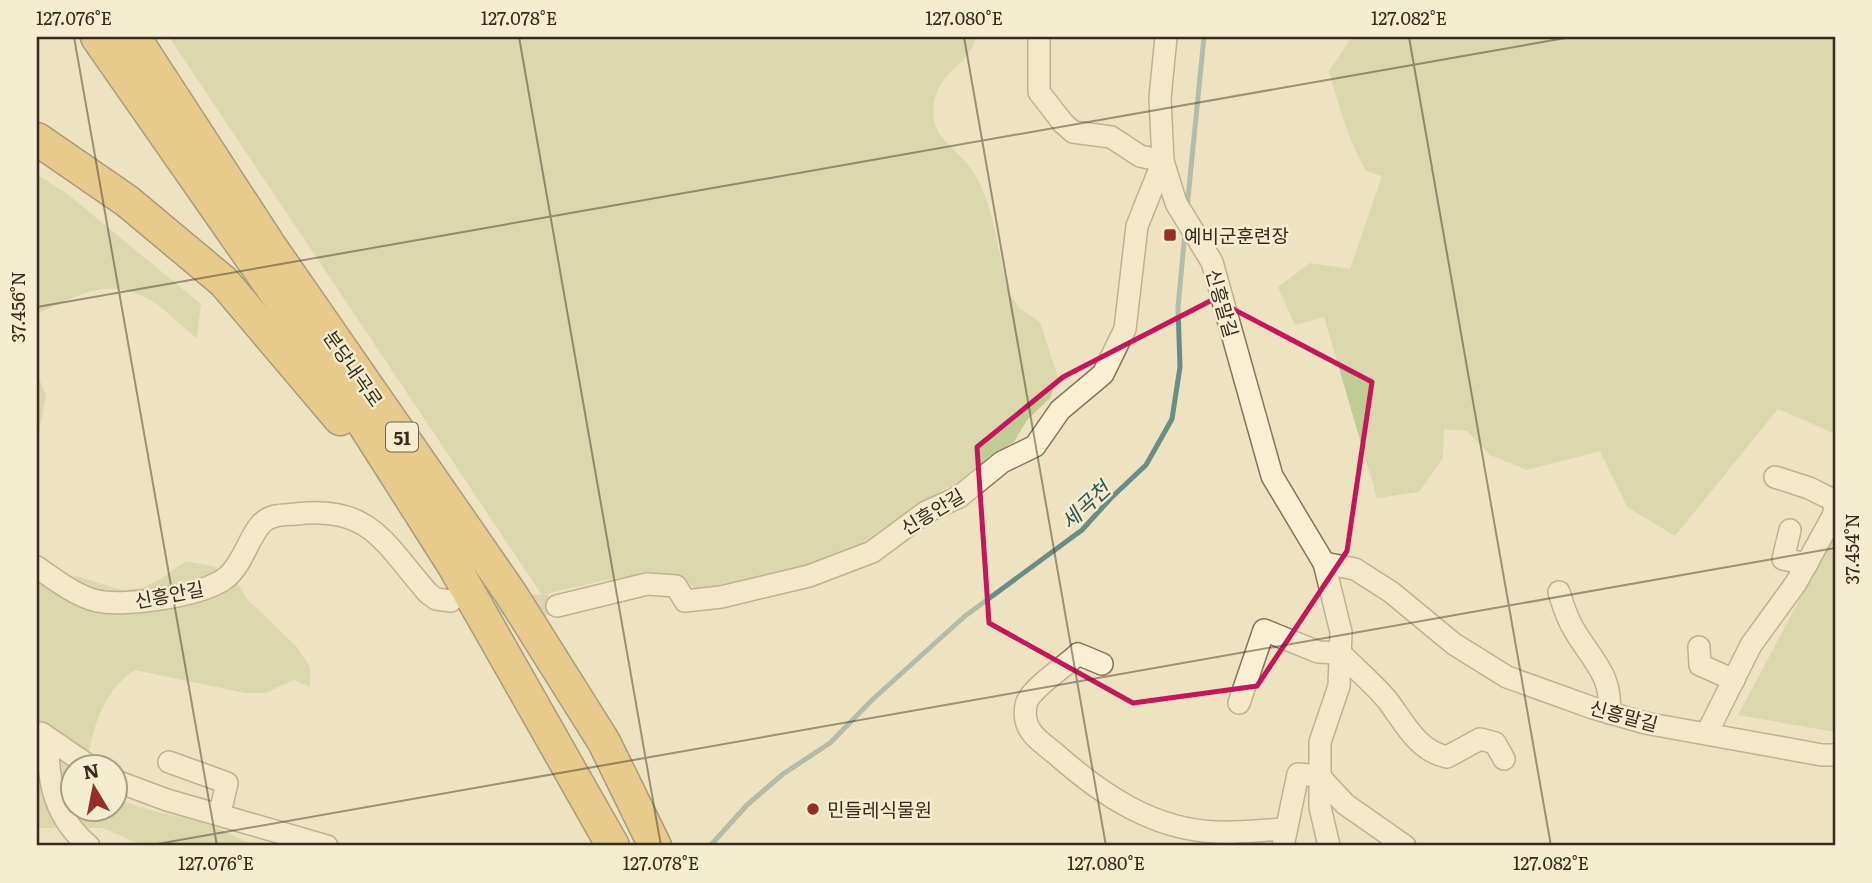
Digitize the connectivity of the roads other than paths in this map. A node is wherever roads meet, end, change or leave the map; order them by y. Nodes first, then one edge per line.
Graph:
1 (97, 37) edge
2 (134, 37) edge
3 (1039, 37) edge
4 (1166, 37) edge
5 (37, 139) edge
6 (1163, 161) junction
7 (1775, 477) dead end
8 (1835, 501) edge
9 (1835, 507) edge
10 (1790, 530) dead end
11 (1324, 563) junction
12 (1807, 564) junction
13 (454, 566) junction
14 (37, 567) edge
15 (1559, 592) dead end
16 (451, 601) tunnel mouth
17 (557, 606) tunnel mouth
18 (1699, 647) dead end
19 (1340, 653) junction
20 (1102, 664) dead end
21 (1734, 680) junction
22 (1239, 703) dead end
23 (1609, 713) junction
24 (1707, 733) junction
25 (42, 734) edge
26 (71, 754) edge
27 (1835, 755) edge
28 (1504, 759) dead end
29 (169, 762) dead end
30 (1319, 776) junction
31 (130, 786) edge
32 (220, 813) junction
33 (1285, 838) edge
34 (89, 846) edge
35 (327, 846) edge
36 (613, 846) edge
37 (655, 846) edge
38 (1329, 846) edge
39 (1405, 846) edge

1 - 13 highway, 분당내곡로 / 51
2 - 37 highway, 분당내곡로 / 51
3 - 6 street
4 - 6 street, 신흥말길
5 - 13 highway
6 - 11 street, 신흥말길
6 - 17 street, 신흥안길
7 - 8 street
9 - 12 street
10 - 12 street
11 - 19 street, 신흥말길
11 - 23 street, 신흥말길
12 - 21 street
13 - 36 highway, 분당내곡로 / 51
14 - 16 street, 신흥안길
15 - 23 street
18 - 21 street
19 - 22 street
19 - 28 street
19 - 30 street, 신흥말길
20 - 33 street
21 - 24 street
23 - 24 street, 신흥말길
24 - 27 street, 신흥말길
25 - 26 street
25 - 34 street
29 - 32 street
30 - 33 street
30 - 38 street, 신흥말길
30 - 39 street
31 - 32 street
32 - 35 street

